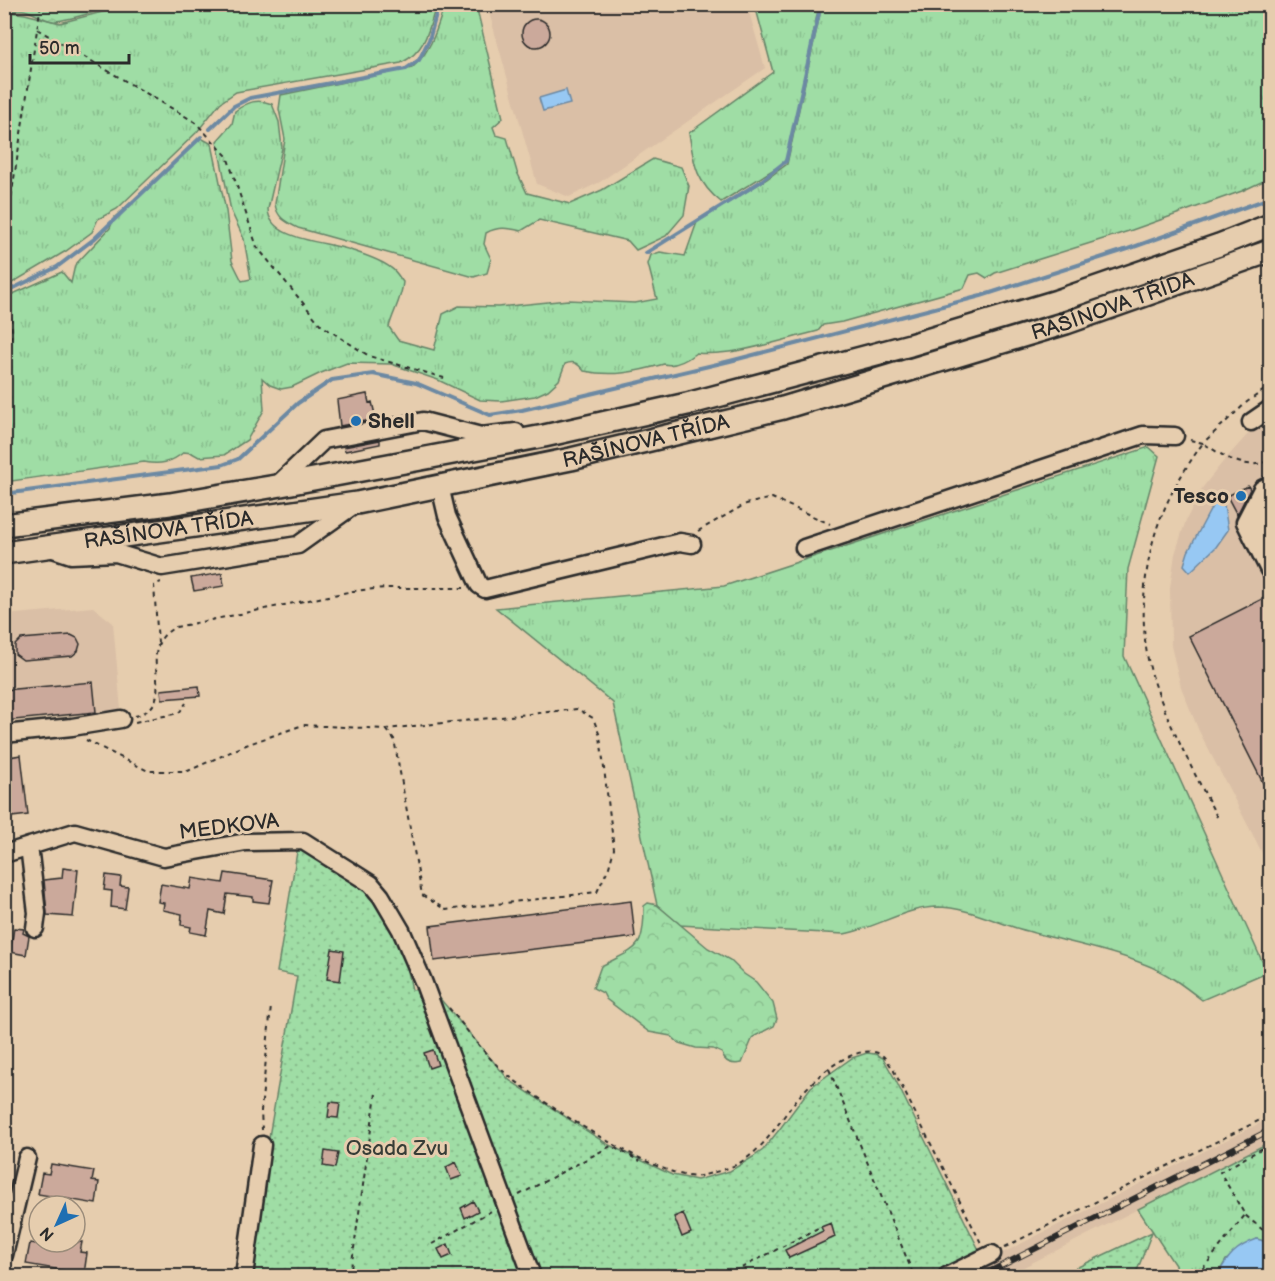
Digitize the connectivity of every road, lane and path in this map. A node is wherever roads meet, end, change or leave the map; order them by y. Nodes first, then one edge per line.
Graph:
1 (41, 4) edge
2 (37, 29) junction
3 (1270, 225) edge
4 (1270, 250) edge
5 (4, 375) edge
6 (444, 378) dead end
7 (1270, 386) edge
8 (1270, 409) edge
9 (1251, 422) dead end
10 (544, 436) junction
11 (1175, 436) dead end
12 (1196, 441) dead end
13 (1203, 443) junction
14 (1270, 460) edge
15 (1270, 485) edge
16 (276, 486) junction
17 (440, 486) junction
18 (357, 503) junction
19 (1254, 505) junction
20 (4, 525) edge
21 (852, 533) junction
22 (1270, 538) edge
23 (687, 543) joint
24 (49, 548) junction
25 (804, 548) dead end
26 (4, 553) edge
27 (1270, 569) edge
28 (164, 581) dead end
29 (485, 589) junction
30 (158, 643) junction
31 (186, 703) dead end
32 (118, 720) junction
33 (72, 727) junction
34 (386, 729) junction
35 (4, 734) edge
36 (1216, 817) dead end
37 (29, 846) junction
38 (4, 854) edge
39 (35, 928) dead end
40 (271, 1005) dead end
41 (450, 1008) dead end
42 (829, 1069) junction
43 (376, 1094) dead end
44 (1270, 1115) edge
45 (1270, 1144) edge
46 (262, 1145) joint
47 (27, 1158) dead end
48 (640, 1161) dead end
49 (505, 1203) junction
50 (1245, 1215) junction
51 (818, 1228) dead end
52 (1270, 1236) edge
53 (432, 1244) dead end
54 (992, 1254) junction
55 (4, 1255) edge
56 (244, 1276) edge
57 (350, 1276) edge
58 (532, 1276) edge
59 (726, 1276) edge
60 (914, 1276) edge
61 (947, 1276) edge
62 (1197, 1276) edge

1 - 2 path
2 - 5 path
2 - 6 path
3 - 10 main road, RAŠÍNOVA TŘÍDA
4 - 17 main road, RAŠÍNOVA TŘÍDA
7 - 13 path
8 - 9 street
10 - 16 main road, RAŠÍNOVA TŘÍDA
10 - 16 street
11 - 21 street
12 - 13 path
13 - 14 path
13 - 36 path
15 - 19 street
16 - 20 main road, RAŠÍNOVA TŘÍDA
17 - 18 main road, RAŠÍNOVA TŘÍDA
17 - 29 street
18 - 24 main road, RAŠÍNOVA TŘÍDA
18 - 24 street
19 - 22 street
19 - 27 street
21 - 23 path
21 - 25 street
23 - 29 street
24 - 26 main road, RAŠÍNOVA TŘÍDA
28 - 30 path
29 - 30 path
30 - 32 path
31 - 32 path
32 - 33 street
33 - 34 path
33 - 35 street
34 - 34 path
37 - 38 street, MEDKOVA
37 - 39 street
37 - 49 street, MEDKOVA
40 - 46 path
41 - 42 path
42 - 54 path
42 - 60 path
43 - 57 path
44 - 54 path
45 - 50 path
46 - 56 street
47 - 55 street
48 - 49 path
49 - 53 path
49 - 58 street, MEDKOVA
50 - 52 path
50 - 62 path
51 - 59 path
54 - 61 street

